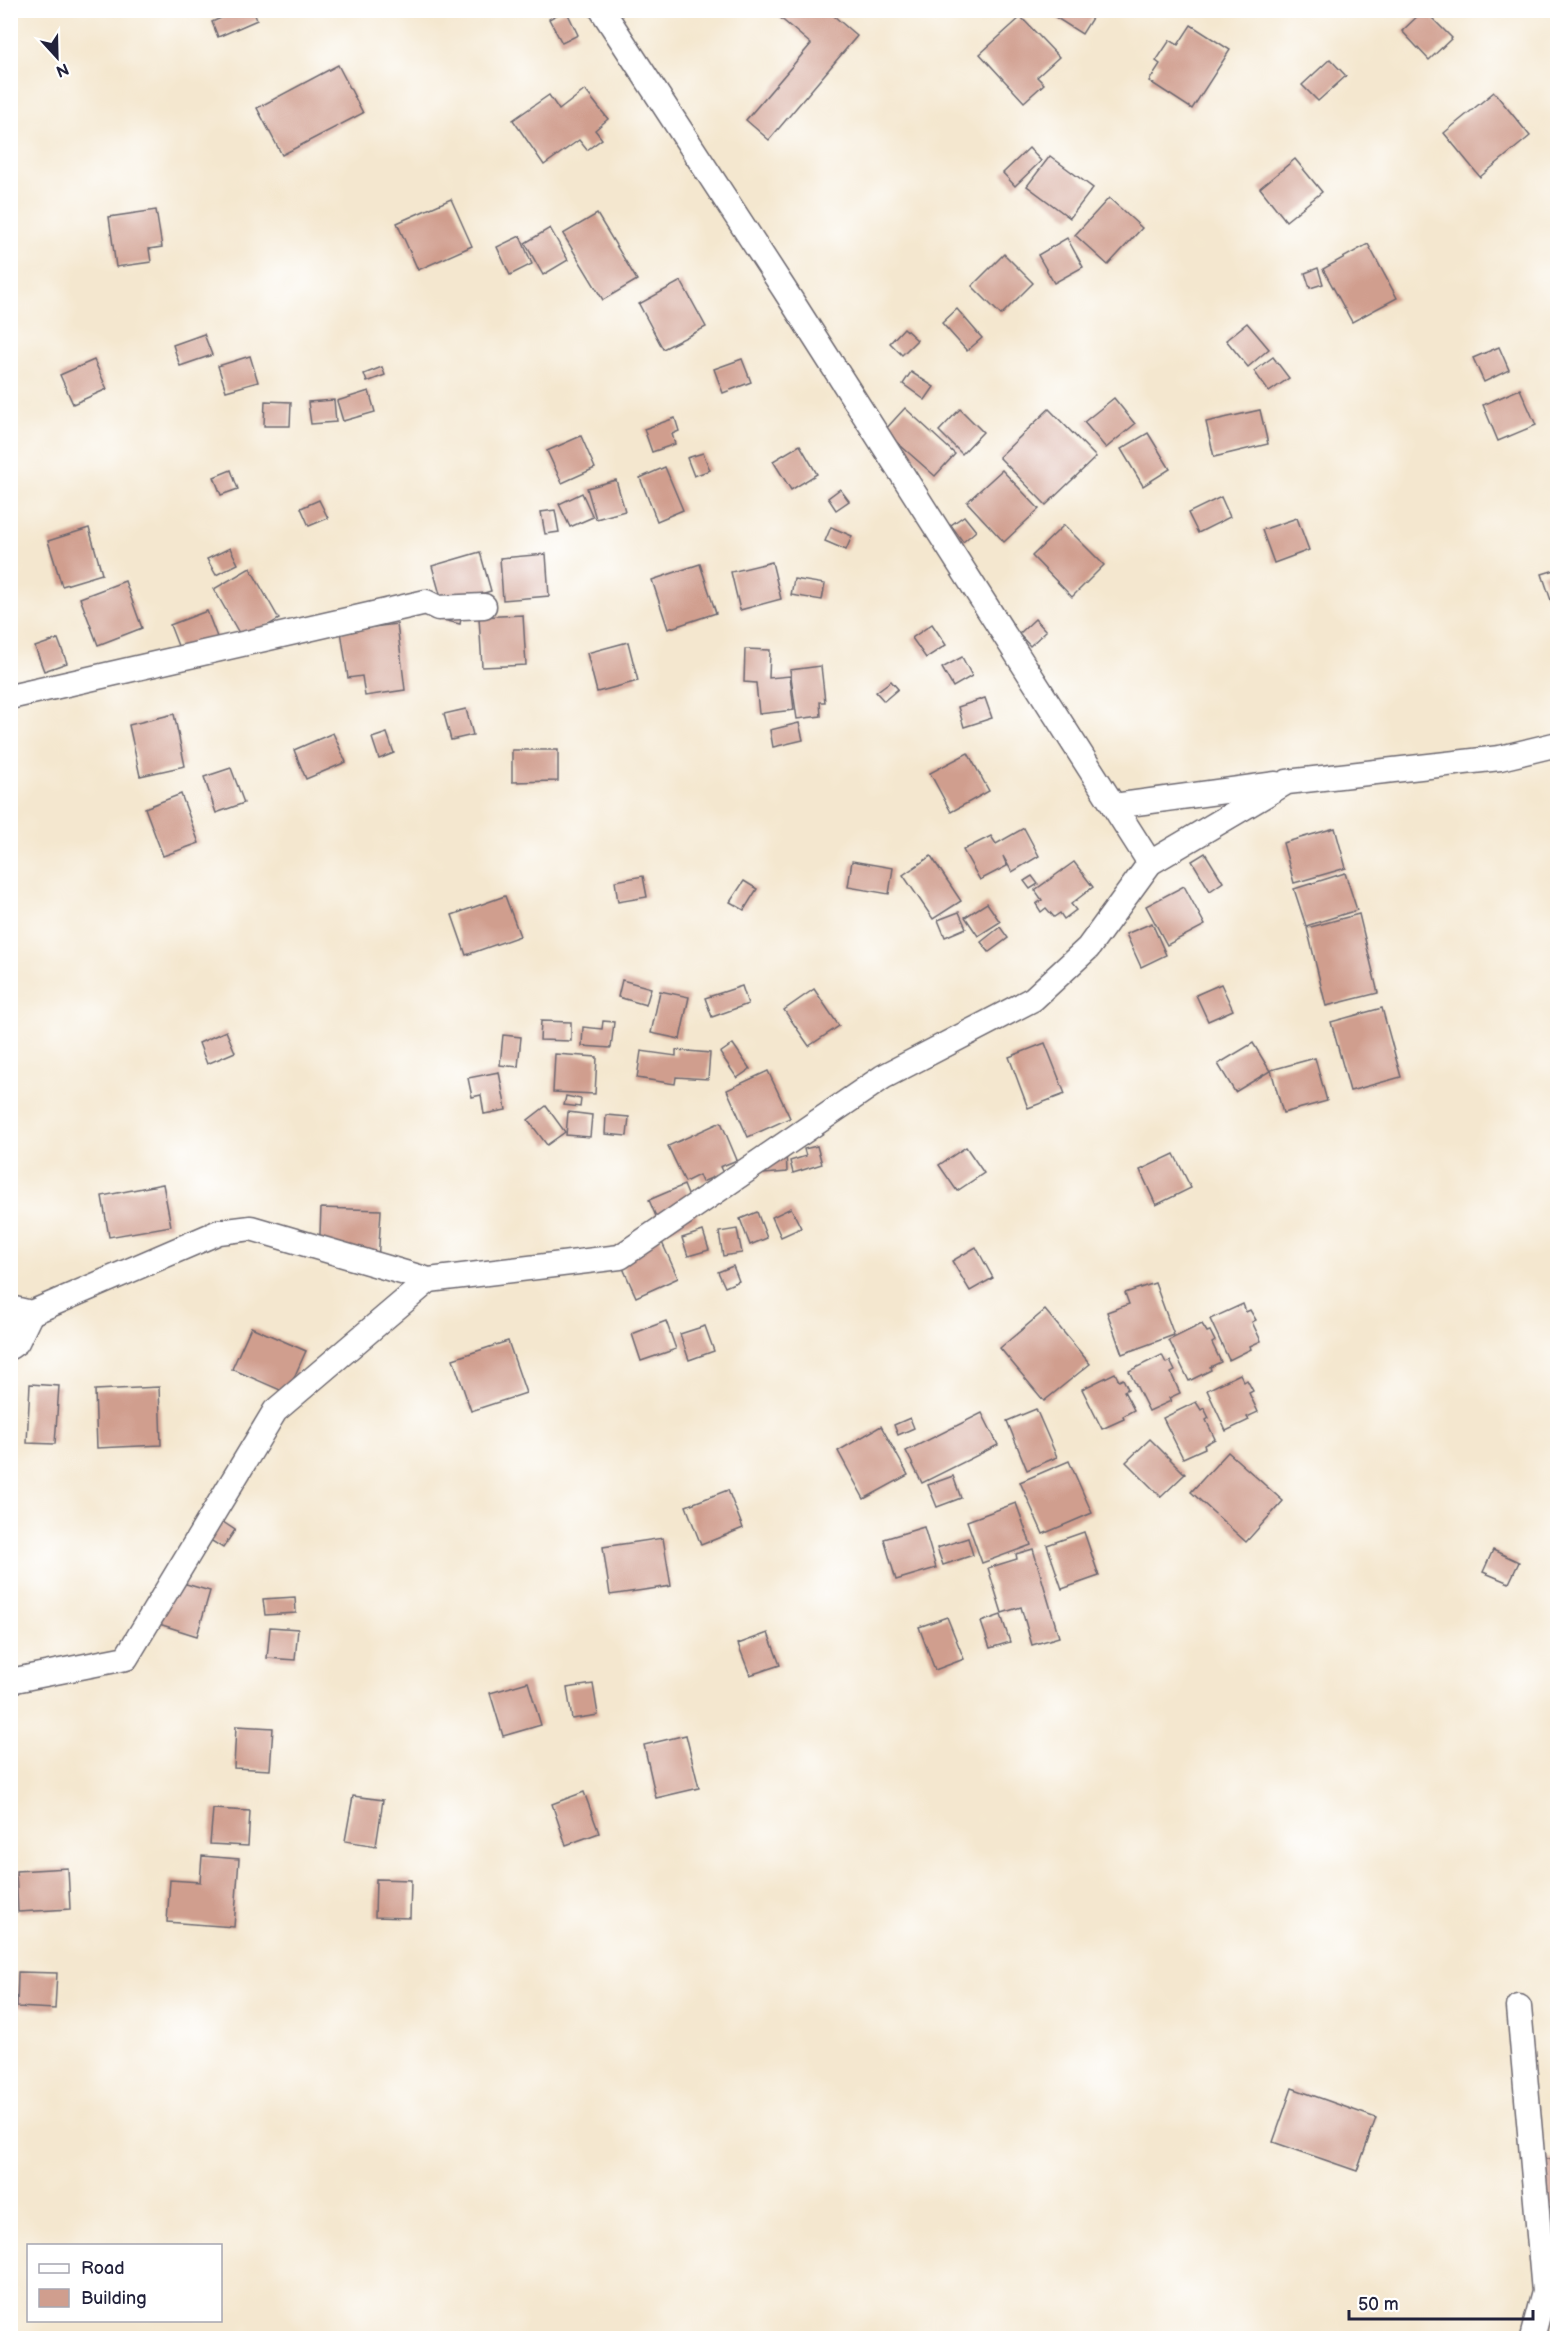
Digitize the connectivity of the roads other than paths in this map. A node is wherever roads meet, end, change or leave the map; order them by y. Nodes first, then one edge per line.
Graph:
1 (602, 10) edge
2 (484, 606) dead end
3 (10, 698) edge
4 (1557, 744) edge
5 (1287, 782) junction
6 (1113, 806) junction
7 (1150, 863) junction
8 (429, 1280) junction
9 (21, 1310) edge
10 (10, 1347) edge
11 (10, 1681) edge
12 (1518, 2007) dead end
13 (1532, 2338) edge

1 - 6 street
2 - 3 street
4 - 5 street
5 - 6 street
5 - 7 street
6 - 7 street
7 - 8 street
8 - 9 street
8 - 11 street
9 - 10 street
12 - 13 street

